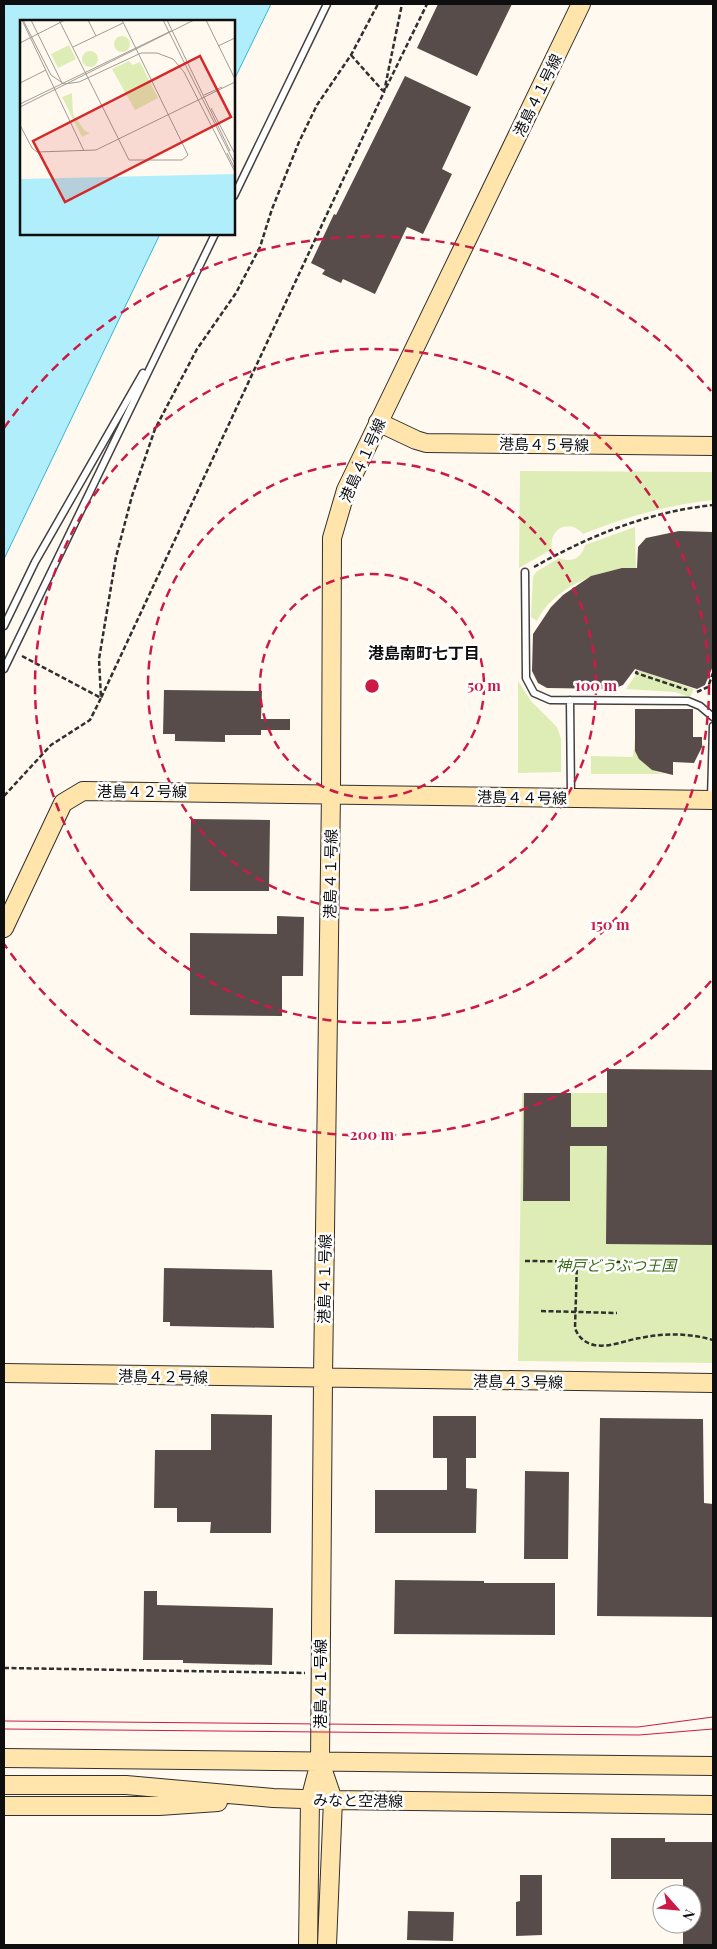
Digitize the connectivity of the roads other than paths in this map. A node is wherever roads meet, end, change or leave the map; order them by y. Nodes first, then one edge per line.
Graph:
1 (327, 4) edge
2 (582, 4) edge
3 (235, 194) edge
4 (215, 235) edge
5 (176, 316) junction
6 (378, 422) junction
7 (713, 446) edge
8 (525, 572) road end
9 (4, 626) edge
10 (4, 669) edge
11 (570, 700) junction
12 (713, 717) edge
13 (713, 726) edge
14 (331, 793) junction
15 (570, 798) junction
16 (712, 800) edge
17 (4, 928) edge
18 (4, 1373) edge
19 (323, 1378) junction
20 (713, 1383) edge
21 (4, 1758) edge
22 (320, 1762) junction
23 (713, 1766) edge
24 (4, 1785) edge
25 (273, 1798) junction
26 (310, 1800) junction
27 (333, 1800) junction
28 (713, 1805) edge
29 (4, 1806) edge
30 (308, 1945) edge
31 (327, 1945) edge

1 - 3 lane
2 - 6 street, 港島４１号線
4 - 5 lane
5 - 9 lane
5 - 10 lane
6 - 7 street, 港島４５号線
6 - 14 street, 港島４１号線
8 - 11 lane
11 - 12 lane
11 - 15 lane
13 - 16 lane
14 - 15 street, 港島４４号線
14 - 17 street, 港島４２号線
14 - 19 street, 港島４１号線
15 - 16 street, 港島４４号線
18 - 19 street, 港島４２号線
19 - 20 street, 港島４３号線
19 - 22 street, 港島４１号線
21 - 22 street
22 - 23 street
22 - 26 street, 港島４１号線
22 - 27 street
24 - 25 street, みなと空港線
25 - 26 street, みなと空港線
25 - 29 street
26 - 27 street, みなと空港線
26 - 30 street, 港島４１号線
27 - 28 street, みなと空港線
27 - 31 street

